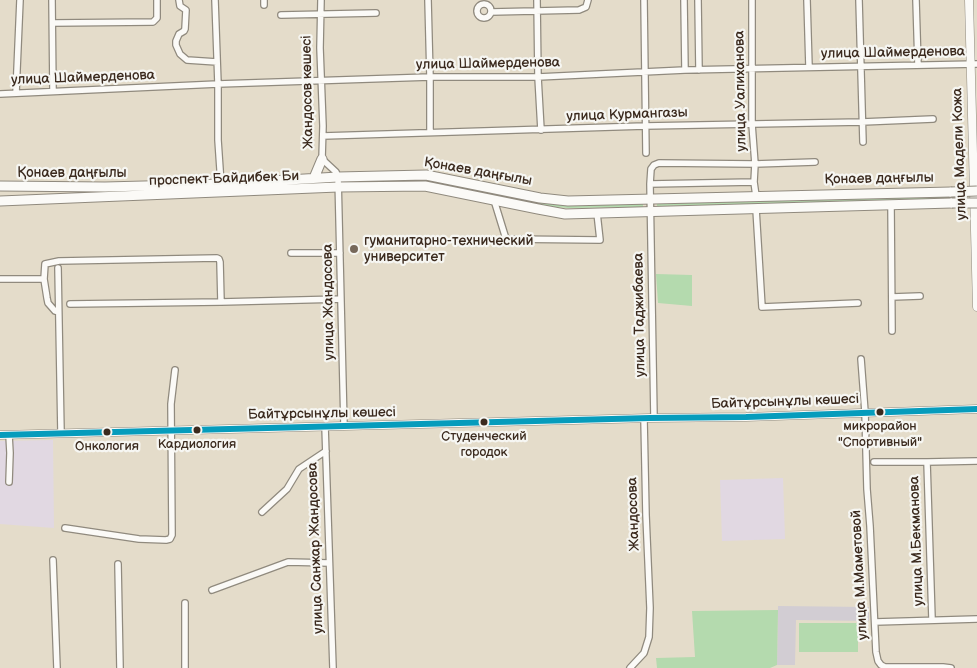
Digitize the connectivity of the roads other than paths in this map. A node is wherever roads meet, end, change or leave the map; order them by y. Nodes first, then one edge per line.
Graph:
1 (20, 0) edge
2 (52, 0) edge
3 (157, 0) edge
4 (179, 0) edge
5 (215, 0) edge
6 (321, 0) edge
7 (428, 0) edge
8 (537, 0) edge
9 (588, 0) edge
10 (644, 0) edge
11 (684, 0) edge
12 (698, 0) edge
13 (752, 0) edge
14 (807, 0) edge
15 (859, 0) edge
16 (916, 0) edge
17 (969, 0) edge
18 (538, 11) junction
19 (491, 12) dead end
20 (281, 14) dead end
21 (320, 14) junction
22 (376, 14) dead end
23 (53, 22) junction
24 (217, 62) junction
25 (973, 64) edge
26 (918, 65) junction
27 (860, 66) junction
28 (809, 67) junction
29 (752, 68) junction
30 (685, 70) junction
31 (699, 70) junction
32 (644, 71) junction
33 (430, 77) junction
34 (538, 77) junction
35 (322, 81) junction
36 (218, 84) junction
37 (53, 91) junction
38 (16, 93) junction
39 (0, 94) edge
40 (933, 119) dead end
41 (862, 122) junction
42 (752, 124) junction
43 (645, 126) junction
44 (542, 130) junction
45 (430, 132) junction
46 (322, 136) junction
47 (863, 142) dead end
48 (646, 153) dead end
49 (322, 159) junction
50 (815, 162) dead end
51 (755, 164) junction
52 (338, 177) junction
53 (314, 178) junction
54 (754, 182) junction
55 (221, 184) junction
56 (650, 184) junction
57 (0, 186) edge
58 (334, 188) junction
59 (977, 191) edge
60 (756, 196) junction
61 (649, 198) junction
62 (494, 200) junction
63 (0, 201) edge
64 (977, 203) edge
65 (891, 205) junction
66 (756, 209) junction
67 (650, 212) junction
68 (598, 213) junction
69 (292, 253) dead end
70 (340, 253) junction
71 (58, 268) dead end
72 (0, 279) edge
73 (44, 279) junction
74 (920, 296) dead end
75 (892, 297) junction
76 (341, 299) junction
77 (222, 302) junction
78 (858, 302) dead end
79 (70, 304) dead end
80 (977, 307) edge
81 (57, 311) junction
82 (892, 331) dead end
83 (861, 359) dead end
84 (174, 370) dead end
85 (977, 409) edge
86 (865, 412) junction
87 (654, 418) junction
88 (644, 419) junction
89 (325, 426) junction
90 (344, 426) junction
91 (171, 430) junction
92 (60, 433) junction
93 (0, 435) edge
94 (9, 435) junction
95 (326, 451) junction
96 (977, 461) edge
97 (874, 462) dead end
98 (928, 462) junction
99 (10, 482) dead end
100 (262, 512) dead end
101 (65, 528) dead end
102 (53, 560) dead end
103 (329, 562) junction
104 (118, 564) dead end
105 (212, 590) dead end
106 (185, 603) dead end
107 (932, 619) junction
108 (977, 619) edge
109 (876, 622) junction
110 (56, 668) edge
111 (120, 668) edge
112 (185, 668) edge
113 (333, 668) edge
114 (630, 668) edge
115 (951, 668) edge

1 - 38 street
2 - 23 street
3 - 23 street
4 - 24 street
5 - 24 street
6 - 21 street, Жандосов көшесі
7 - 33 street
8 - 18 street
9 - 18 street
10 - 32 street
11 - 30 street
12 - 31 street
13 - 29 street, улица Уалиханова
14 - 28 street
15 - 27 street
16 - 26 street
17 - 25 main road, улица Мадели Кожа
18 - 19 street
18 - 34 street
20 - 21 street
21 - 22 street
21 - 35 street, Жандосов көшесі
23 - 37 street
24 - 36 street
25 - 26 street, улица Шаймерденова
25 - 80 main road, улица Мадели Кожа
26 - 27 street, улица Шаймерденова
27 - 28 street, улица Шаймерденова
27 - 41 street
28 - 29 street, улица Шаймерденова
29 - 31 street, улица Шаймерденова
29 - 42 street, улица Уалиханова
30 - 31 street, улица Шаймерденова
30 - 32 street, улица Шаймерденова
32 - 34 street, улица Шаймерденова
32 - 43 street
33 - 34 street, улица Шаймерденова
33 - 35 street, улица Шаймерденова
33 - 45 street
34 - 44 street
35 - 36 street, улица Шаймерденова
35 - 46 street, Жандосов көшесі
36 - 37 street, улица Шаймерденова
36 - 55 street
37 - 38 street, улица Шаймерденова
38 - 39 street, улица Шаймерденова
40 - 41 street, улица Курмангазы
41 - 42 street, улица Курмангазы
41 - 47 street
42 - 43 street, улица Курмангазы
42 - 51 street, улица Уалиханова
43 - 44 street, улица Курмангазы
43 - 48 street
44 - 45 street, улица Курмангазы
45 - 46 street, улица Курмангазы
46 - 49 street, Жандосов көшесі
49 - 52 street, Жандосов көшесі
49 - 53 main road
50 - 51 street, улица Таджибаева
51 - 54 street, улица Уалиханова
51 - 56 street, улица Таджибаева
52 - 53 main road, Қонаев даңғылы
52 - 58 street, улица Жандосова
52 - 61 main road, Қонаев даңғылы
53 - 55 main road, Қонаев даңғылы
54 - 56 street
54 - 60 street, улица Уалиханова
55 - 57 main road, Қонаев даңғылы
56 - 61 street, улица Таджибаева
58 - 62 main road, Қонаев даңғылы
58 - 63 main road, проспект Байдибек Би
58 - 70 street, улица Жандосова
59 - 60 main road, Қонаев даңғылы, bridge
60 - 61 main road, Қонаев даңғылы
61 - 67 street, улица Таджибаева
62 - 68 main road, Қонаев даңғылы
62 - 68 street
64 - 65 main road, Қонаев даңғылы, bridge
65 - 66 main road, Қонаев даңғылы
65 - 75 street
66 - 67 main road, Қонаев даңғылы
66 - 78 street
67 - 68 main road, Қонаев даңғылы
67 - 87 street, улица Таджибаева
69 - 70 street
70 - 76 street, улица Жандосова
71 - 81 street
72 - 73 street
73 - 77 street
73 - 81 street
74 - 75 street
75 - 82 street
76 - 77 street
76 - 90 street, улица Жандосова
77 - 79 street
81 - 92 street
83 - 86 street, улица М.Маметовой
84 - 91 street
85 - 86 main road, Байтұрсынұлы көшесі
86 - 87 main road, Байтұрсынұлы көшесі
86 - 109 street, улица М.Маметовой
87 - 88 main road, Байтұрсынұлы көшесі
88 - 90 main road, Байтұрсынұлы көшесі
88 - 114 street, Жандосова
89 - 90 main road, Байтұрсынұлы көшесі
89 - 91 main road, Байтұрсынұлы көшесі
89 - 95 street, улица Санжар Жандосова
91 - 92 main road, Байтұрсынұлы көшесі
91 - 101 street
92 - 94 main road, Байтұрсынұлы көшесі
93 - 94 main road, Байтұрсынұлы көшесі
94 - 99 street
95 - 100 street
95 - 103 street, улица Санжар Жандосова
96 - 98 street
97 - 98 street
98 - 107 street, улица М.Бекманова
102 - 110 street
103 - 105 street
103 - 113 street, улица Санжар Жандосова
104 - 111 street
106 - 112 street
107 - 108 street
107 - 109 street
109 - 115 street, улица М.Маметовой

